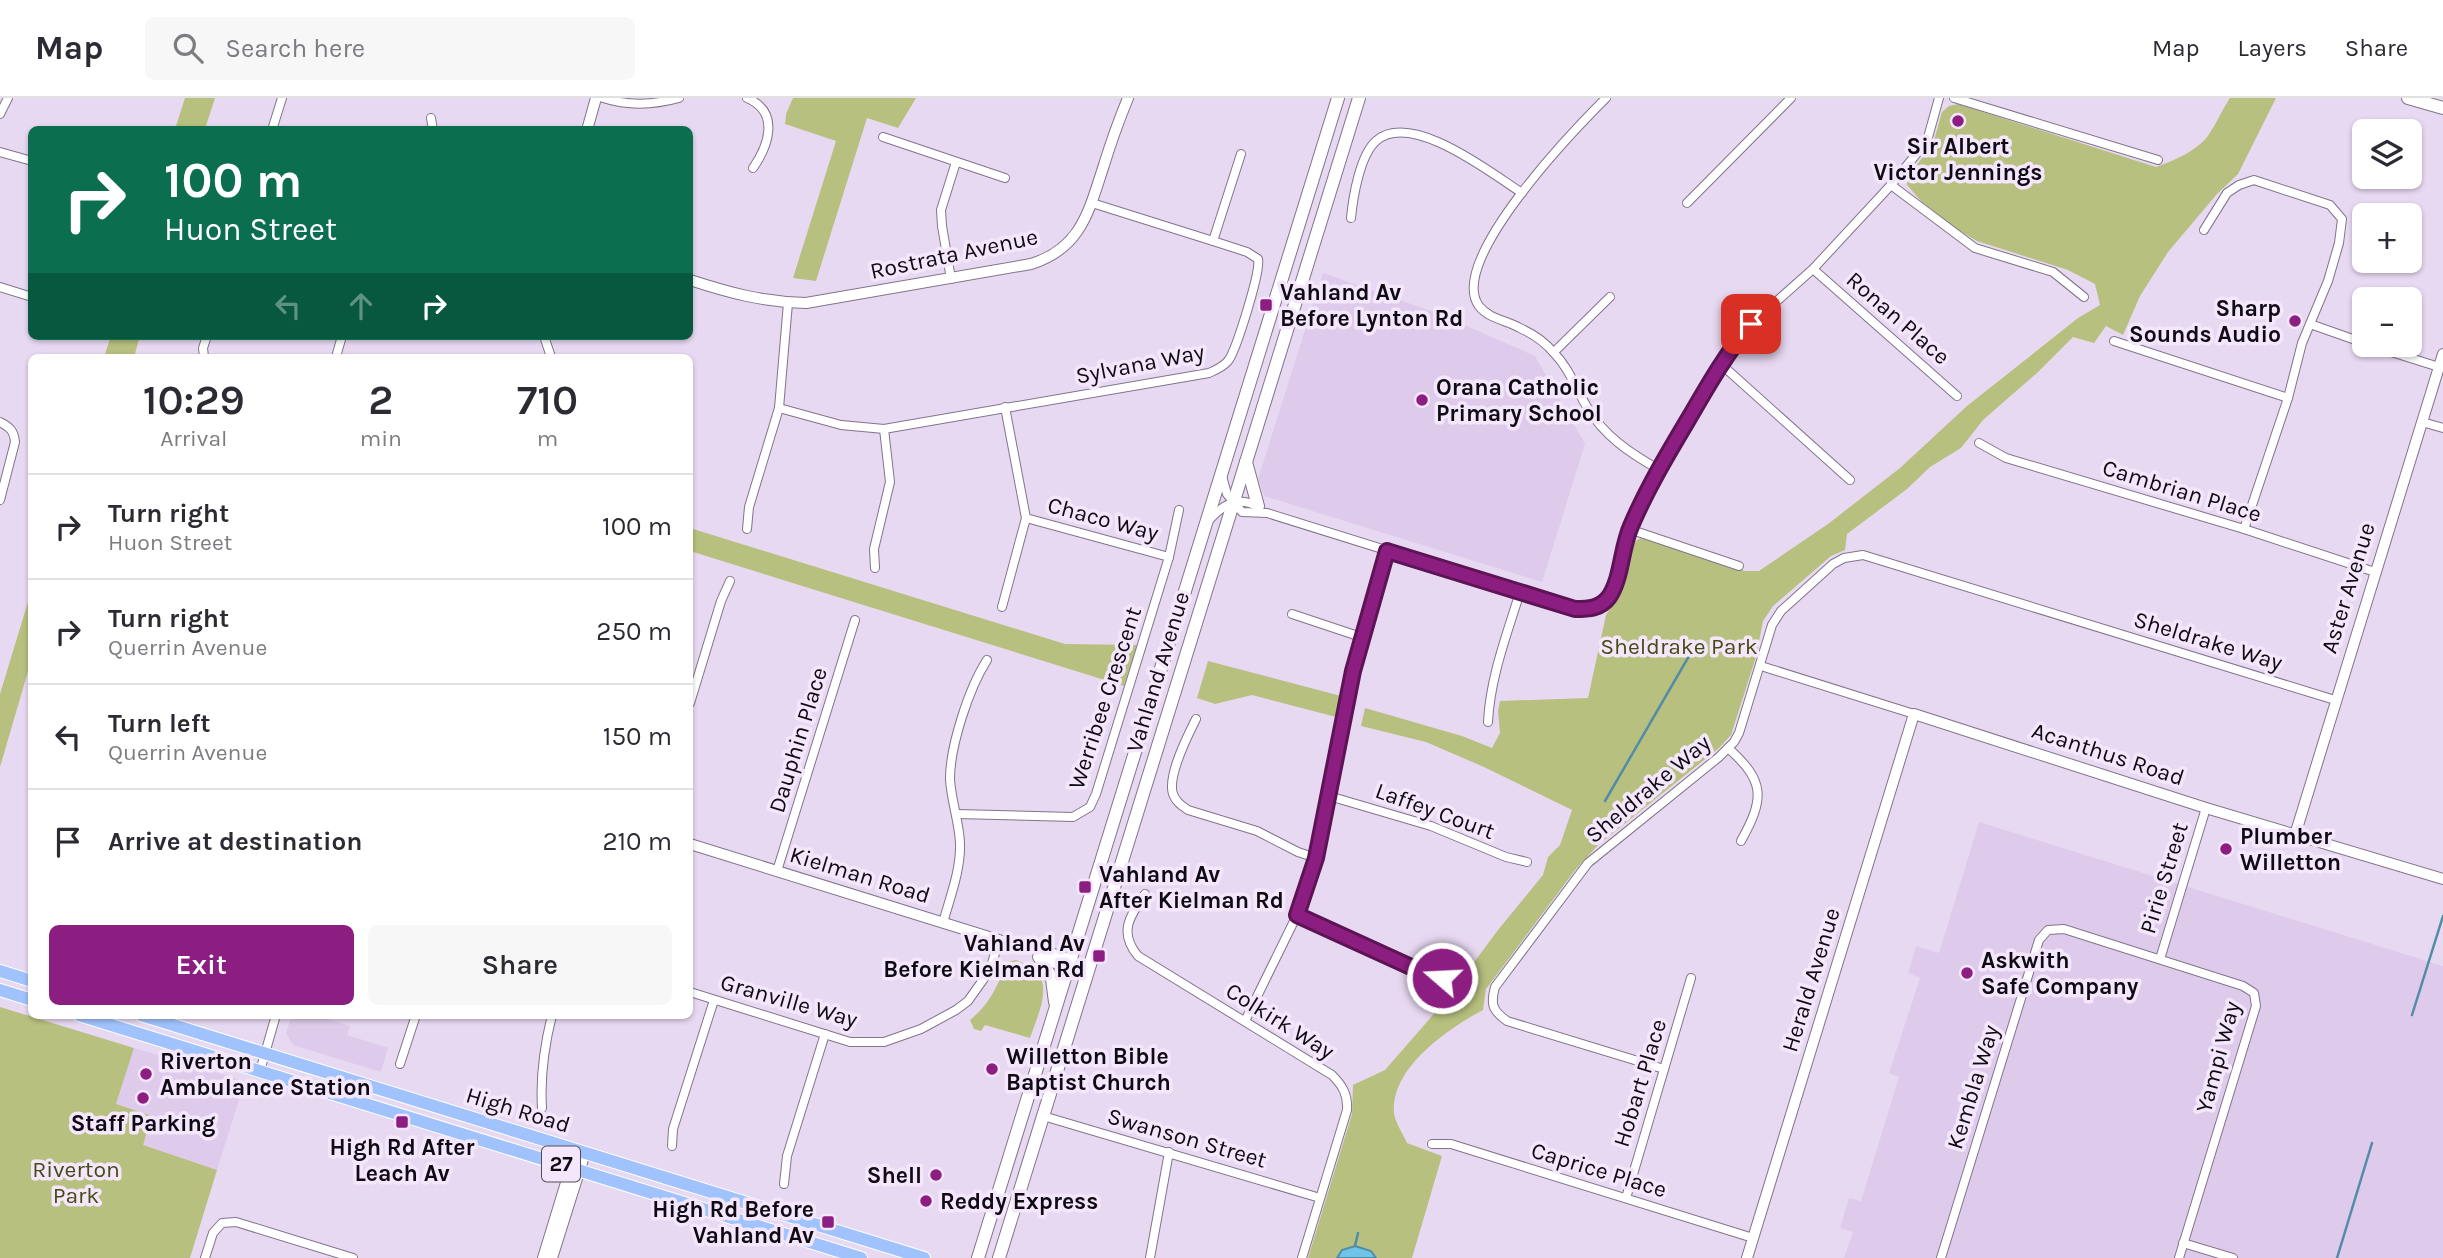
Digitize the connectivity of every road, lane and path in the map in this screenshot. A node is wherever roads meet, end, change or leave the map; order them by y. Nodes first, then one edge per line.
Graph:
1 (8, 98) edge
2 (282, 98) edge
3 (596, 98) edge
4 (603, 98) edge
5 (679, 98) edge
6 (747, 98) edge
7 (1128, 98) edge
8 (1338, 98) edge
9 (1356, 98) edge
10 (1606, 98) edge
11 (1791, 98) edge
12 (1939, 98) edge
13 (1954, 98) edge
14 (2408, 98) edge
15 (2443, 108) edge
16 (0, 114) edge
17 (431, 118) dead end
18 (273, 126) edge
19 (432, 126) edge
20 (588, 126) edge
21 (883, 137) dead end
22 (0, 152) edge
23 (1241, 153) dead end
24 (28, 160) edge
25 (2158, 160) dead end
26 (956, 162) junction
27 (753, 168) dead end
28 (1006, 178) dead end
29 (1891, 185) junction
30 (1522, 193) junction
31 (1687, 202) dead end
32 (1092, 203) junction
33 (1351, 218) dead end
34 (2204, 230) dead end
35 (1213, 241) junction
36 (1813, 269) junction
37 (951, 279) junction
38 (693, 281) edge
39 (0, 287) edge
40 (28, 296) edge
41 (1610, 298) dead end
42 (2084, 298) dead end
43 (788, 303) junction
44 (2310, 324) junction
45 (2352, 339) edge
46 (2114, 341) dead end
47 (1554, 352) junction
48 (2443, 354) edge
49 (2407, 357) edge
50 (1722, 365) junction
51 (2439, 367) junction
52 (1957, 396) dead end
53 (2288, 398) junction
54 (1005, 407) junction
55 (779, 408) junction
56 (0, 422) edge
57 (2422, 422) junction
58 (2443, 428) edge
59 (884, 429) junction
60 (1979, 443) dead end
61 (1246, 461) junction
62 (1658, 469) junction
63 (1221, 473) junction
64 (1850, 480) dead end
65 (0, 500) edge
66 (1233, 502) junction
67 (1179, 510) dead end
68 (1262, 510) junction
69 (1026, 518) junction
70 (1206, 523) junction
71 (747, 529) dead end
72 (1629, 529) junction
73 (2244, 529) junction
74 (1387, 551) junction
75 (1169, 557) junction
76 (1739, 566) dead end
77 (875, 568) dead end
78 (2375, 572) junction
79 (730, 582) dead end
80 (1520, 592) junction
81 (1002, 607) dead end
82 (1292, 614) dead end
83 (855, 620) dead end
84 (1361, 638) junction
85 (987, 660) dead end
86 (1760, 667) junction
87 (693, 693) edge
88 (2335, 700) junction
89 (1914, 714) junction
90 (1196, 719) dead end
91 (1488, 722) dead end
92 (1728, 748) junction
93 (1329, 796) junction
94 (2206, 808) junction
95 (956, 814) junction
96 (2295, 835) junction
97 (1741, 841) dead end
98 (693, 845) edge
99 (1316, 858) junction
100 (1528, 862) dead end
101 (778, 871) junction
102 (2443, 879) edge
103 (1144, 894) dead end
104 (1297, 915) junction
105 (943, 923) junction
106 (1102, 923) junction
107 (2048, 930) joint
108 (999, 940) junction
109 (1018, 946) junction
110 (1040, 958) junction
111 (2160, 959) junction
112 (1065, 962) junction
113 (0, 971) edge
114 (1442, 978) dead end
115 (1690, 978) dead end
116 (28, 980) edge
117 (0, 990) edge
118 (693, 993) edge
119 (1080, 997) junction
120 (28, 999) edge
121 (714, 1000) junction
122 (1055, 1009) junction
123 (92, 1019) edge
124 (154, 1019) edge
125 (275, 1019) edge
126 (415, 1019) edge
127 (551, 1019) edge
128 (1245, 1021) junction
129 (825, 1034) junction
130 (265, 1053) junction
131 (400, 1064) dead end
132 (1664, 1069) junction
133 (260, 1071) junction
134 (542, 1108) dead end
135 (1043, 1116) junction
136 (1432, 1144) dead end
137 (672, 1146) dead end
138 (581, 1151) junction
139 (1169, 1152) junction
140 (575, 1169) junction
141 (784, 1184) dead end
142 (1320, 1198) junction
143 (1626, 1198) junction
144 (1753, 1238) junction
145 (2183, 1243) junction
146 (205, 1258) edge
147 (354, 1258) edge
148 (542, 1258) edge
149 (552, 1258) edge
150 (861, 1258) edge
151 (924, 1258) edge
152 (978, 1258) edge
153 (999, 1258) edge
154 (1150, 1258) edge
155 (1302, 1258) edge
156 (1747, 1258) edge
157 (1941, 1258) edge
158 (2179, 1258) edge
159 (2233, 1258) edge

1 - 16 street
2 - 18 street
3 - 20 street
4 - 5 street
6 - 27 street
7 - 32 street, Rostrata Avenue
8 - 63 main road, Vahland Avenue
9 - 61 main road, Vahland Avenue
10 - 30 street
11 - 31 street
12 - 29 street
13 - 25 street
14 - 15 main road
17 - 19 street
21 - 26 street
22 - 24 street
23 - 35 street
26 - 28 street
26 - 37 street
29 - 36 street
29 - 42 street
30 - 33 street
30 - 47 street
32 - 35 street, Sylvana Way
32 - 37 street, Rostrata Avenue
34 - 44 street
35 - 54 street, Sylvana Way
36 - 50 street
36 - 52 street, Ronan Place
37 - 43 street, Rostrata Avenue
38 - 43 street, Rostrata Avenue
39 - 40 street
41 - 47 street
43 - 55 street
44 - 45 street
44 - 53 street
46 - 53 street
47 - 62 street
48 - 51 street, Aster Avenue
49 - 51 street
50 - 62 street
50 - 64 street
51 - 57 street, Aster Avenue
53 - 73 street
54 - 59 street, Sylvana Way
54 - 69 street
55 - 59 street, Sylvana Way
55 - 71 street
56 - 65 street
57 - 58 street
57 - 78 street, Aster Avenue
59 - 77 street
60 - 73 street, Cambrian Place
61 - 66 main road, Vahland Avenue
61 - 68 main road
62 - 72 street
63 - 66 street
63 - 70 main road, Vahland Avenue
66 - 68 street
66 - 70 street
66 - 106 main road, Vahland Avenue
67 - 75 street, Werribee Crescent
68 - 74 street
69 - 75 street, Chaco Way
69 - 81 street
70 - 112 main road, Vahland Avenue
72 - 76 street
72 - 80 street
73 - 78 street, Cambrian Place
74 - 80 street
74 - 84 street
75 - 95 street, Werribee Crescent
78 - 88 street, Aster Avenue
79 - 87 street
80 - 91 street
82 - 84 street
83 - 101 street, Dauphin Place
84 - 93 street
85 - 95 street
86 - 88 street, Sheldrake Way
86 - 89 street, Acanthus Road
86 - 92 street, Sheldrake Way
88 - 96 street, Aster Avenue
89 - 94 street, Acanthus Road
89 - 144 street, Herald Avenue
90 - 99 street
92 - 97 street
92 - 132 street, Sheldrake Way
93 - 99 street
93 - 100 street, Laffey Court
94 - 96 street, Acanthus Road
94 - 111 street, Pirie Street
95 - 105 street
96 - 102 street, Acanthus Road
98 - 101 street, Kielman Road
99 - 104 street
101 - 105 street, Kielman Road
103 - 128 street, Colkirk Way
104 - 114 street
104 - 128 street
105 - 108 street, Kielman Road
106 - 112 main road
106 - 119 main road, Vahland Avenue
107 - 111 street, Yampi Way
107 - 157 street, Kembla Way
108 - 109 street, Kielman Road
108 - 129 street, Granville Way
109 - 110 street, Kielman Road
109 - 112 street, Kielman Road
110 - 112 street, Kielman Road
110 - 122 main road
111 - 145 street, Yampi Way
112 - 119 main road
112 - 122 main road, Vahland Avenue
113 - 116 main road
115 - 132 street, Hobart Place
117 - 120 main road
118 - 121 street, Granville Way
119 - 135 main road, Vahland Avenue
121 - 129 street, Granville Way
121 - 137 street
122 - 152 main road, Vahland Avenue
123 - 133 main road, High Road / 27
124 - 130 main road, High Road / 27
125 - 130 street
126 - 131 street
127 - 134 street
128 - 142 street, Colkirk Way
129 - 141 street
130 - 133 street
130 - 138 main road, High Road / 27
132 - 143 street, Hobart Place
133 - 140 main road, High Road / 27
135 - 139 street, Swanson Street
135 - 153 main road, Vahland Avenue
136 - 143 street, Caprice Place
138 - 140 street
138 - 151 main road, High Road / 27
139 - 142 street, Swanson Street
139 - 154 street
140 - 148 street
140 - 149 street
140 - 150 main road, High Road / 27
142 - 155 street, Colkirk Way
143 - 144 street, Caprice Place
144 - 156 street, Herald Avenue
145 - 158 street, Yampi Way
145 - 159 street
146 - 147 street

